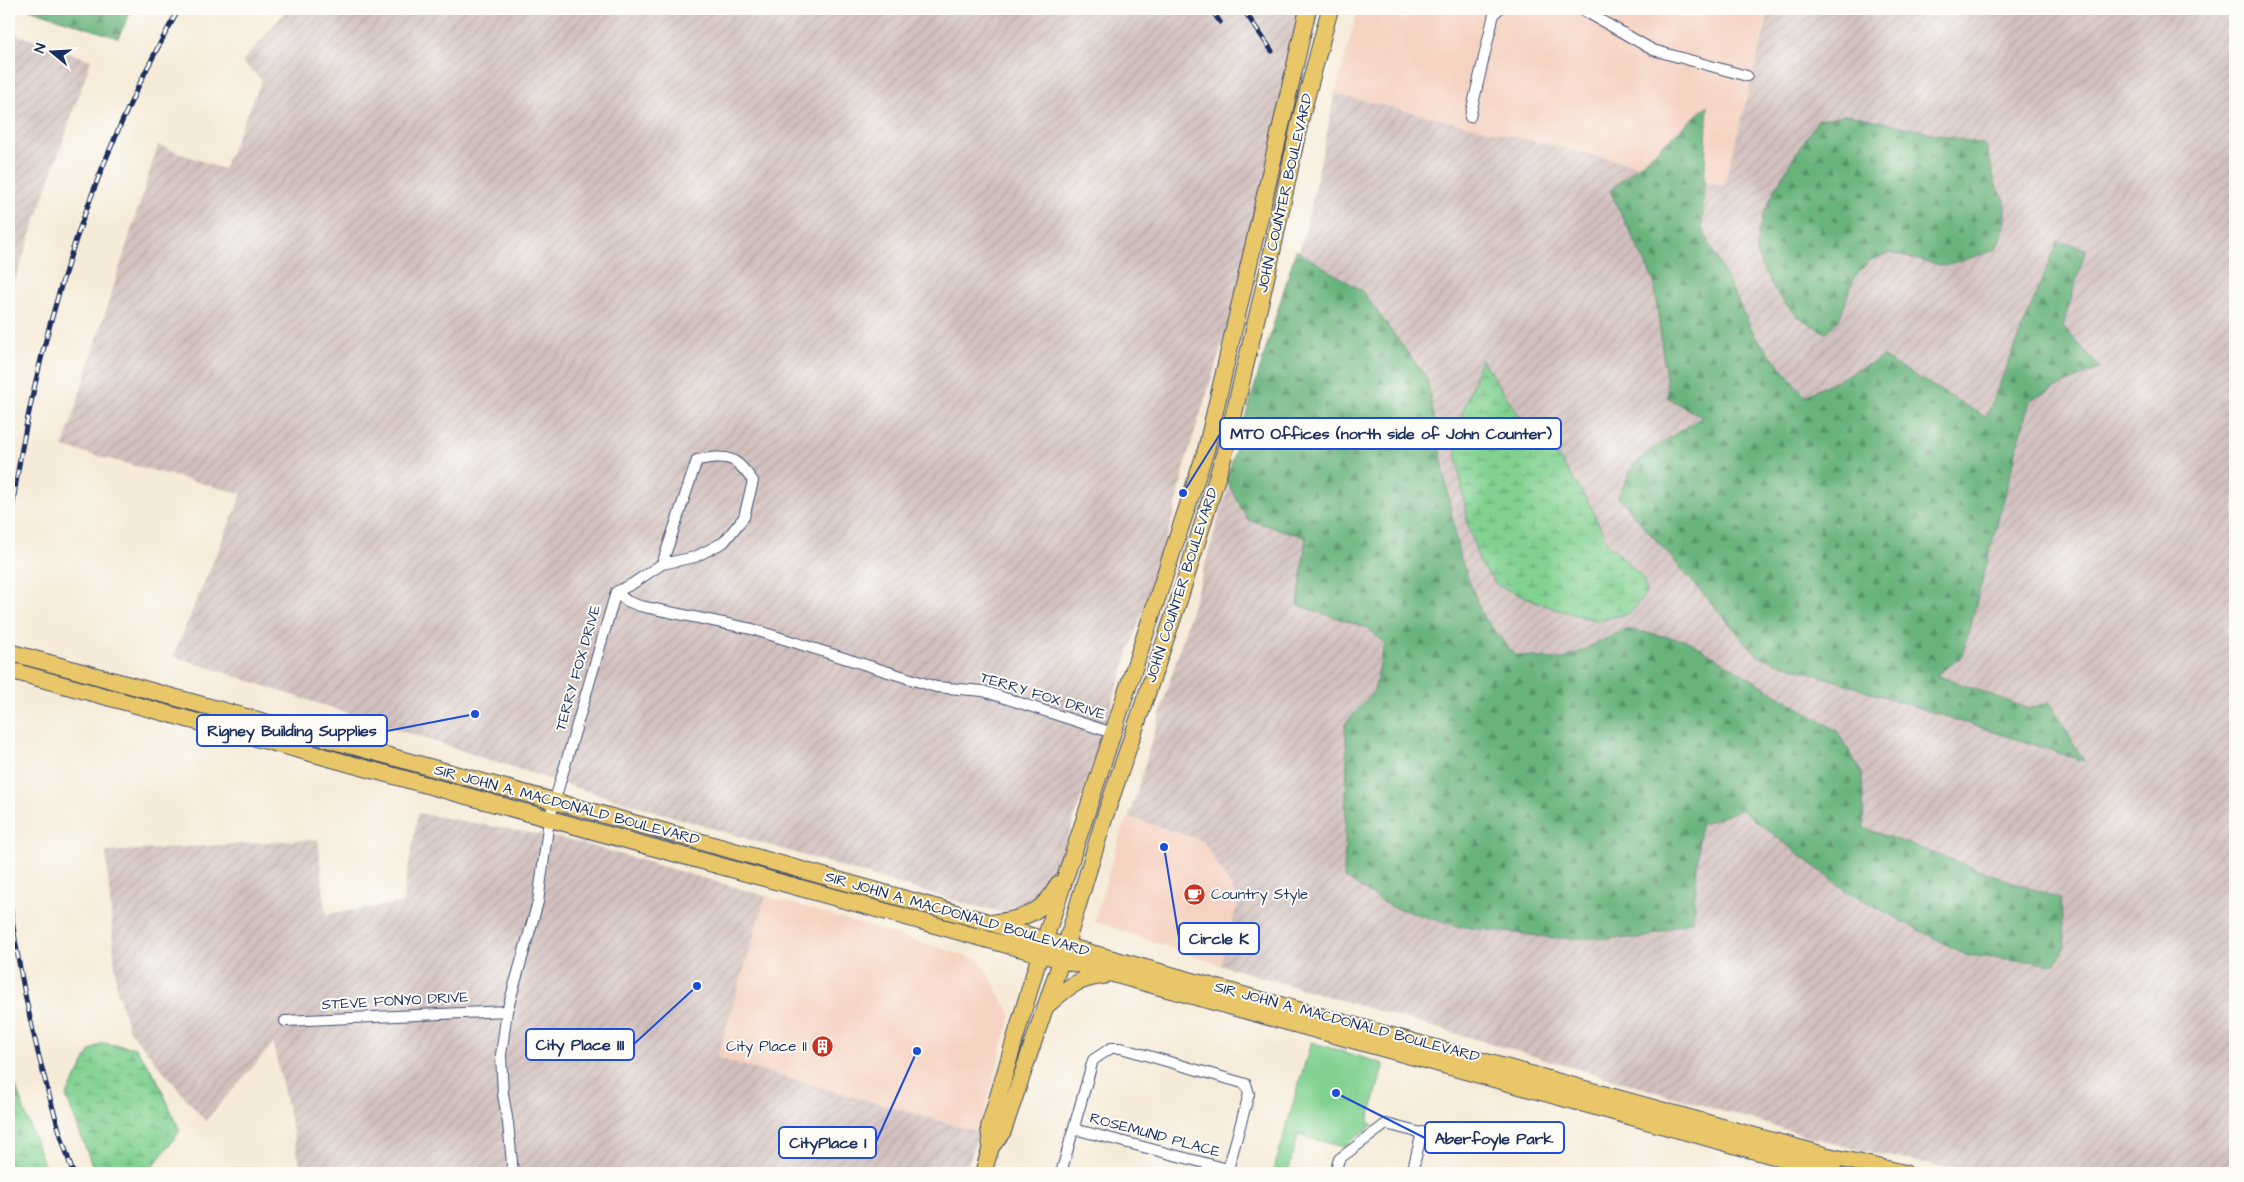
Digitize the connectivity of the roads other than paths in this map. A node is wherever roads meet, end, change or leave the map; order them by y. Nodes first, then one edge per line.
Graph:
1 (1308, 9) edge
2 (1330, 9) edge
3 (1499, 9) edge
4 (1581, 9) edge
5 (1747, 76) dead end
6 (1470, 118) dead end
7 (662, 564) junction
8 (616, 592) junction
9 (9, 652) edge
10 (9, 670) edge
11 (1113, 733) junction
12 (555, 801) junction
13 (550, 820) junction
14 (1077, 847) junction
15 (988, 922) junction
16 (1042, 947) junction
17 (1063, 953) junction
18 (1110, 975) junction
19 (1043, 1009) junction
20 (507, 1011) junction
21 (285, 1021) dead end
22 (1074, 1129) junction
23 (1422, 1132) junction
24 (1460, 1143) dead end
25 (991, 1147) junction
26 (1227, 1171) edge
27 (513, 1173) edge
28 (983, 1173) edge
29 (1061, 1173) edge
30 (1335, 1173) edge
31 (1412, 1173) edge
32 (1835, 1173) edge
33 (1905, 1173) edge

1 - 11 main road, JOHN COUNTER BOULEVARD
2 - 17 main road, JOHN COUNTER BOULEVARD
3 - 6 street
4 - 5 street
7 - 7 street
7 - 8 street
8 - 11 street, TERRY FOX DRIVE
8 - 12 street, TERRY FOX DRIVE
9 - 12 main road, SIR JOHN A. MACDONALD BOULEVARD
10 - 13 main road, SIR JOHN A. MACDONALD BOULEVARD
11 - 14 main road, JOHN COUNTER BOULEVARD
12 - 13 street, TERRY FOX DRIVE
12 - 15 main road, SIR JOHN A. MACDONALD BOULEVARD
13 - 16 main road, SIR JOHN A. MACDONALD BOULEVARD
13 - 20 street, TERRY FOX DRIVE
14 - 15 main road
14 - 16 main road, JOHN COUNTER BOULEVARD
15 - 16 main road, SIR JOHN A. MACDONALD BOULEVARD
16 - 17 main road, SIR JOHN A. MACDONALD BOULEVARD
16 - 25 main road, JOHN COUNTER BOULEVARD
17 - 18 main road, SIR JOHN A. MACDONALD BOULEVARD
17 - 19 main road, JOHN COUNTER BOULEVARD
17 - 33 main road, SIR JOHN A. MACDONALD BOULEVARD
18 - 19 main road
18 - 32 main road, SIR JOHN A. MACDONALD BOULEVARD
19 - 25 main road, JOHN COUNTER BOULEVARD
20 - 21 street, STEVE FONYO DRIVE
20 - 27 street, TERRY FOX DRIVE
22 - 26 street, ROSEMUND PLACE
22 - 26 street
22 - 29 street
23 - 24 street
23 - 30 street
23 - 31 street
25 - 28 main road, JOHN COUNTER BOULEVARD

